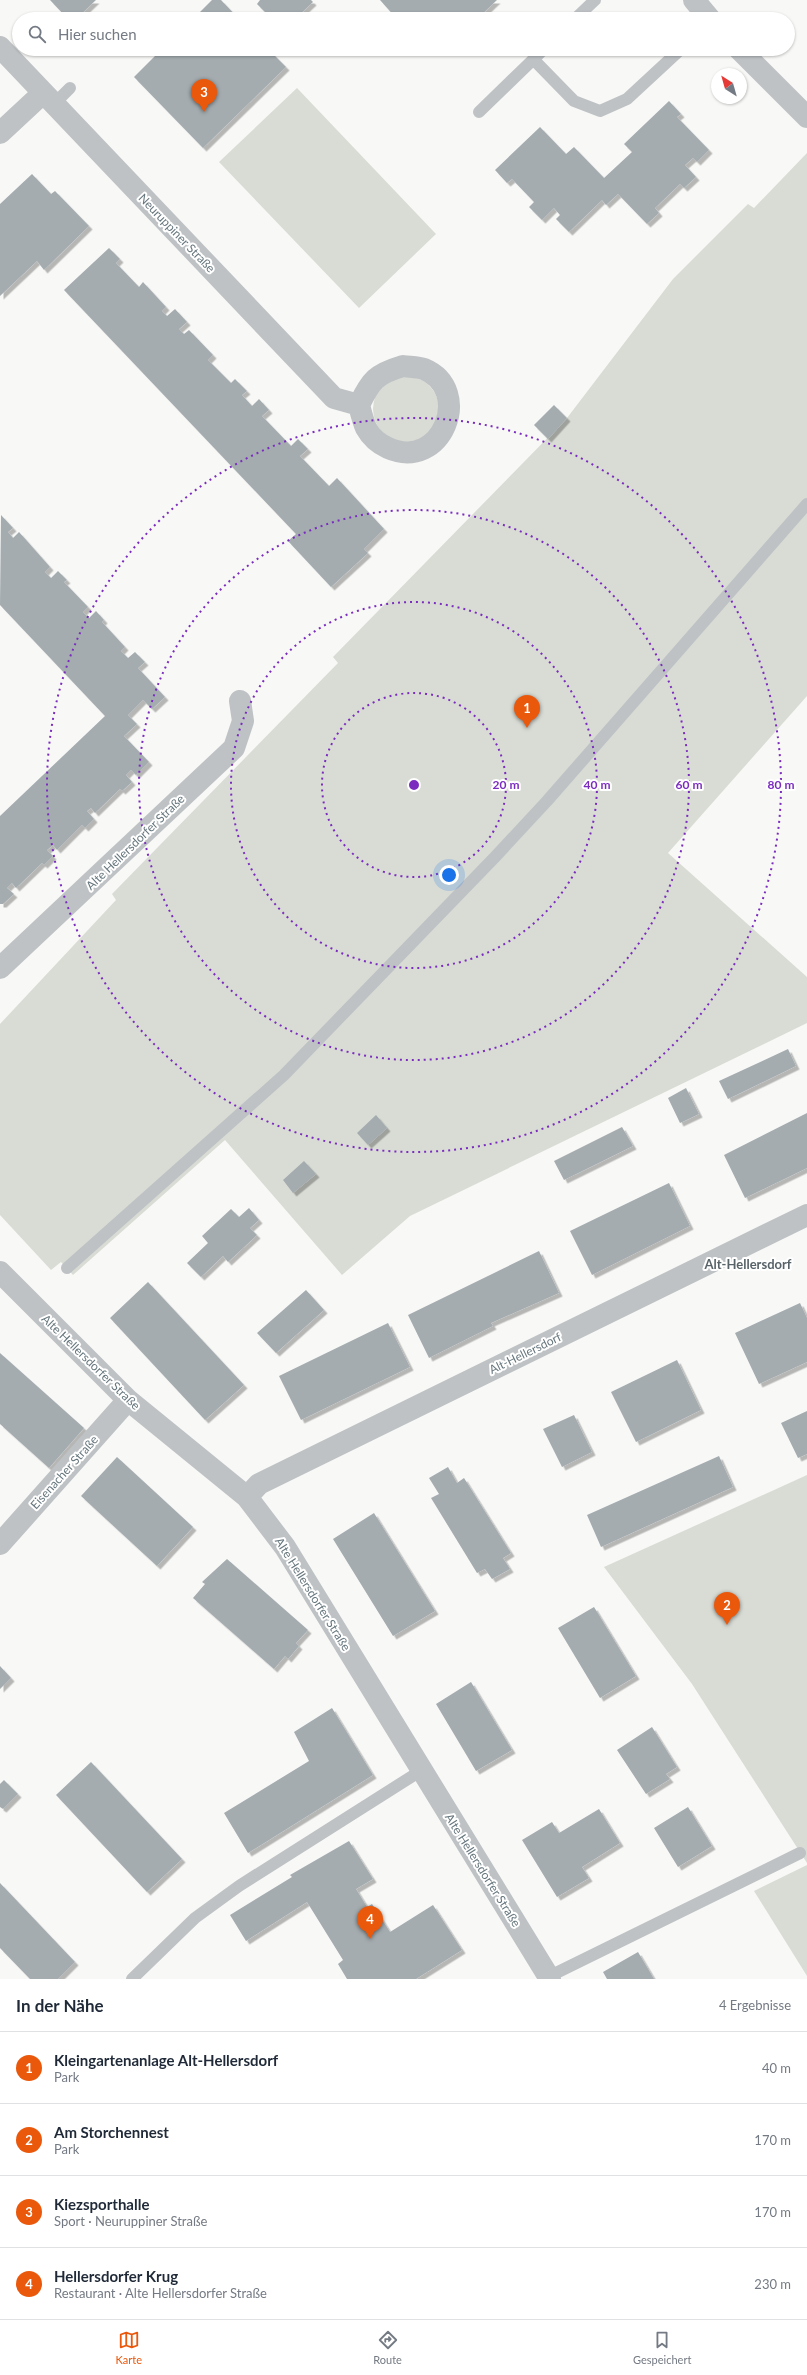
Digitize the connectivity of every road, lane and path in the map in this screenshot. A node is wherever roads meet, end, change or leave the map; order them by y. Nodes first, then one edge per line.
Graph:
1 (595, 0) edge
2 (694, 0) edge
3 (582, 12) edge
4 (704, 12) edge
5 (0, 47) edge
6 (537, 56) edge
7 (673, 56) edge
8 (746, 56) edge
9 (533, 60) junction
10 (70, 88) dead end
11 (48, 98) junction
12 (479, 112) dead end
13 (807, 117) edge
14 (0, 133) edge
15 (359, 405) dead end
16 (807, 504) edge
17 (240, 701) dead end
18 (0, 968) edge
19 (807, 1215) edge
20 (67, 1268) dead end
21 (0, 1272) edge
22 (128, 1400) junction
23 (247, 1497) junction
24 (0, 1544) edge
25 (422, 1770) junction
26 (800, 1853) dead end
27 (549, 1978) edge
28 (132, 1979) edge

1 - 3 lane
2 - 4 street
5 - 11 street, Neuruppiner Straße
6 - 9 lane
7 - 9 lane
8 - 13 street
9 - 12 lane
10 - 11 lane
11 - 14 street
11 - 15 street, Neuruppiner Straße
16 - 20 lane
17 - 18 street, Alte Hellersdorfer Straße
19 - 23 street, Alt-Hellersdorf
21 - 22 street, Alte Hellersdorfer Straße
22 - 23 street, Alte Hellersdorfer Straße
22 - 24 street, Eisenacher Straße
23 - 25 street, Alte Hellersdorfer Straße
25 - 27 street, Alte Hellersdorfer Straße
25 - 28 lane
26 - 27 lane

